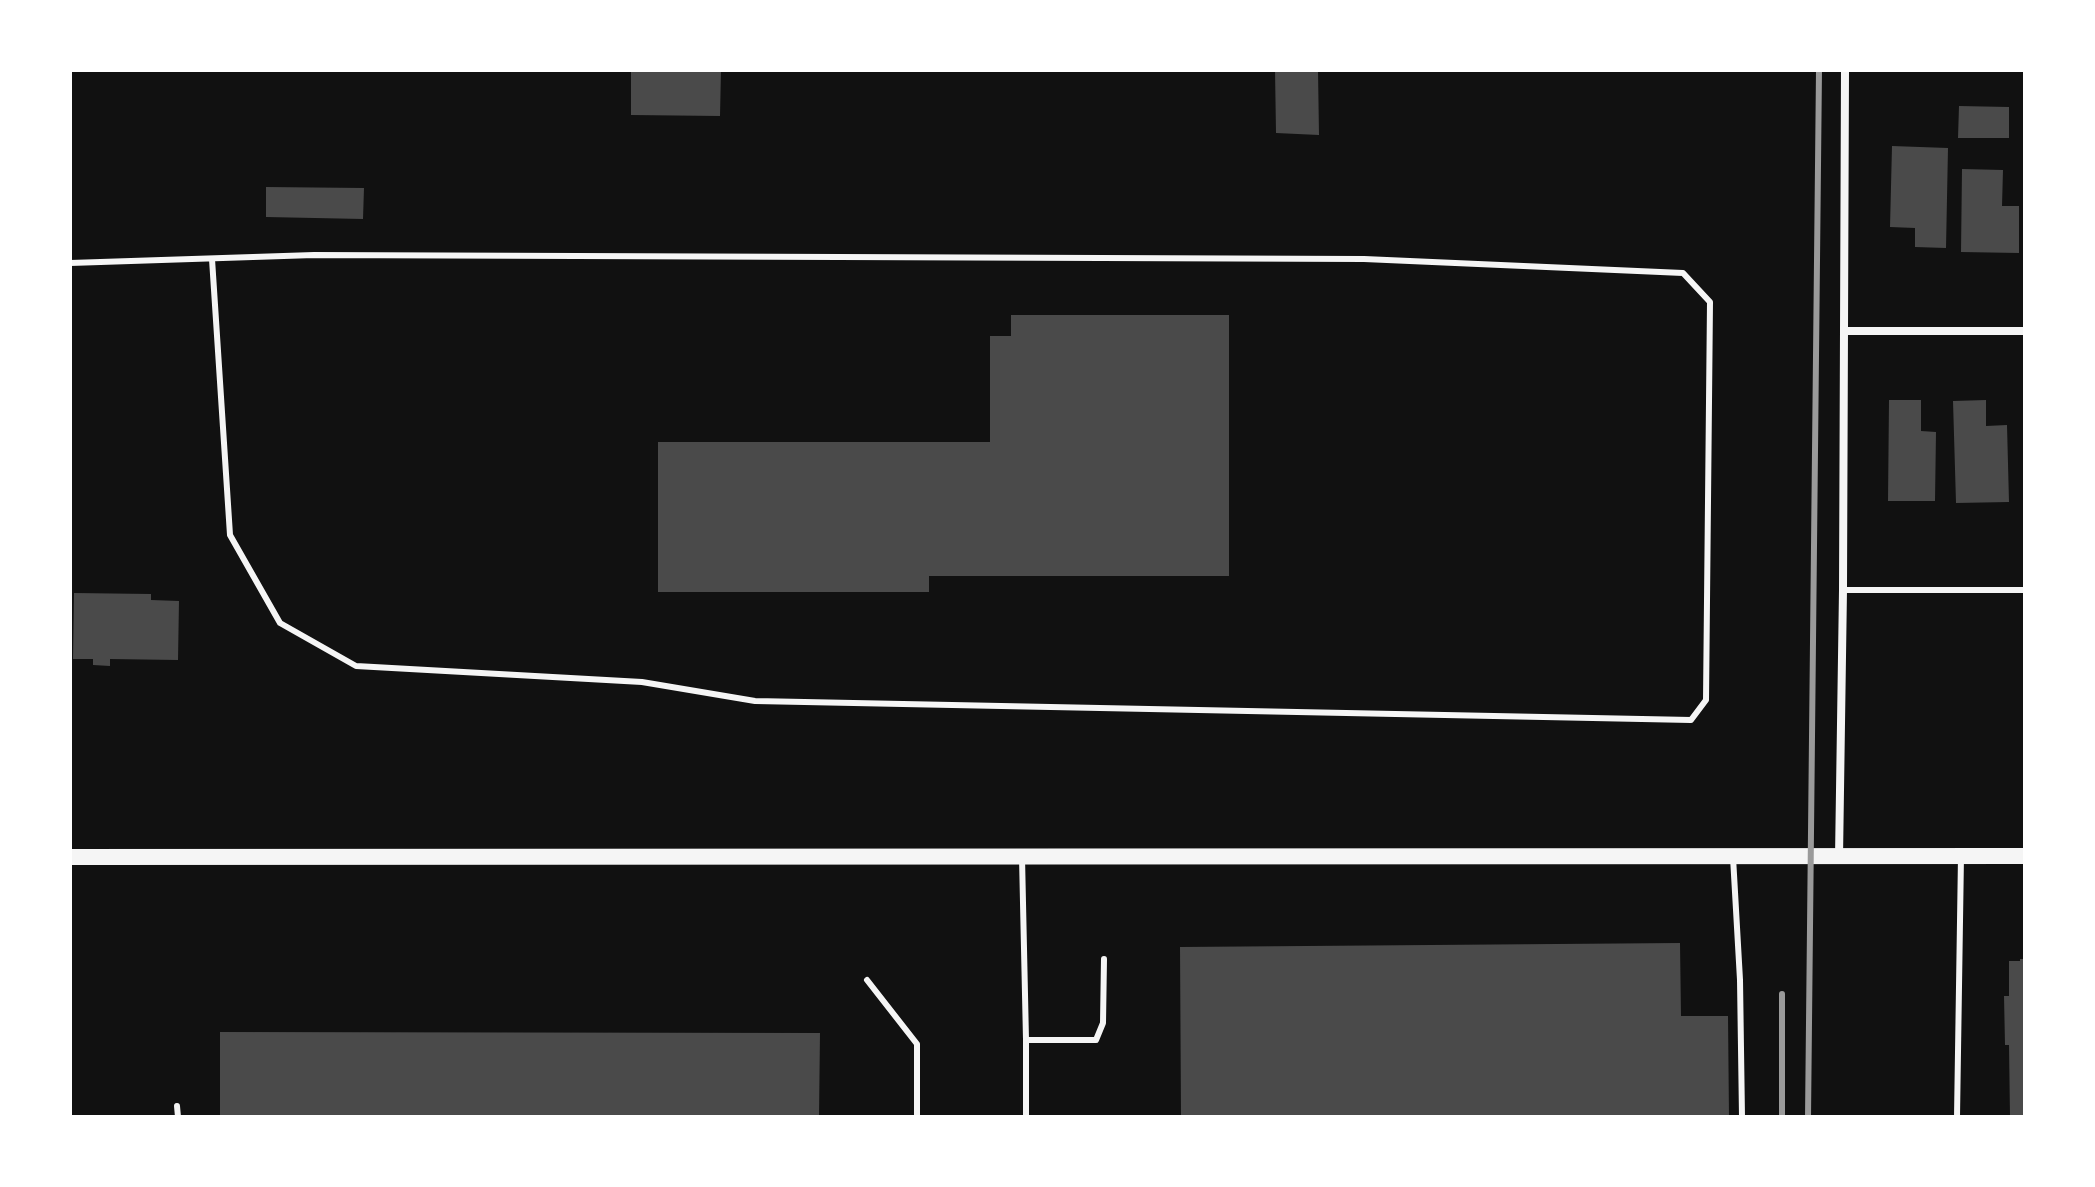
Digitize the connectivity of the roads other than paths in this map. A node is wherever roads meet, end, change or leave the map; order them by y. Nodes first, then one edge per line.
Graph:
1 (1845, 70) edge
2 (212, 259) junction
3 (70, 263) edge
4 (1845, 331) junction
5 (2025, 331) edge
6 (1843, 590) junction
7 (2025, 590) edge
8 (1733, 856) junction
9 (1961, 856) junction
10 (2025, 856) edge
11 (70, 857) edge
12 (1022, 857) junction
13 (1839, 857) junction
14 (1104, 959) dead end
15 (867, 980) dead end
16 (1026, 1040) junction
17 (177, 1106) dead end
18 (178, 1117) edge
19 (917, 1117) edge
20 (1026, 1117) edge
21 (1742, 1117) edge
22 (1957, 1117) edge

1 - 4 street
2 - 2 lane
2 - 3 lane
4 - 5 street
4 - 6 street
6 - 7 lane
6 - 13 street
8 - 12 main road
8 - 13 main road
8 - 21 lane
9 - 10 main road
9 - 13 main road
9 - 22 lane
11 - 12 main road
12 - 16 lane
14 - 16 lane
15 - 19 lane
16 - 20 lane
17 - 18 lane

